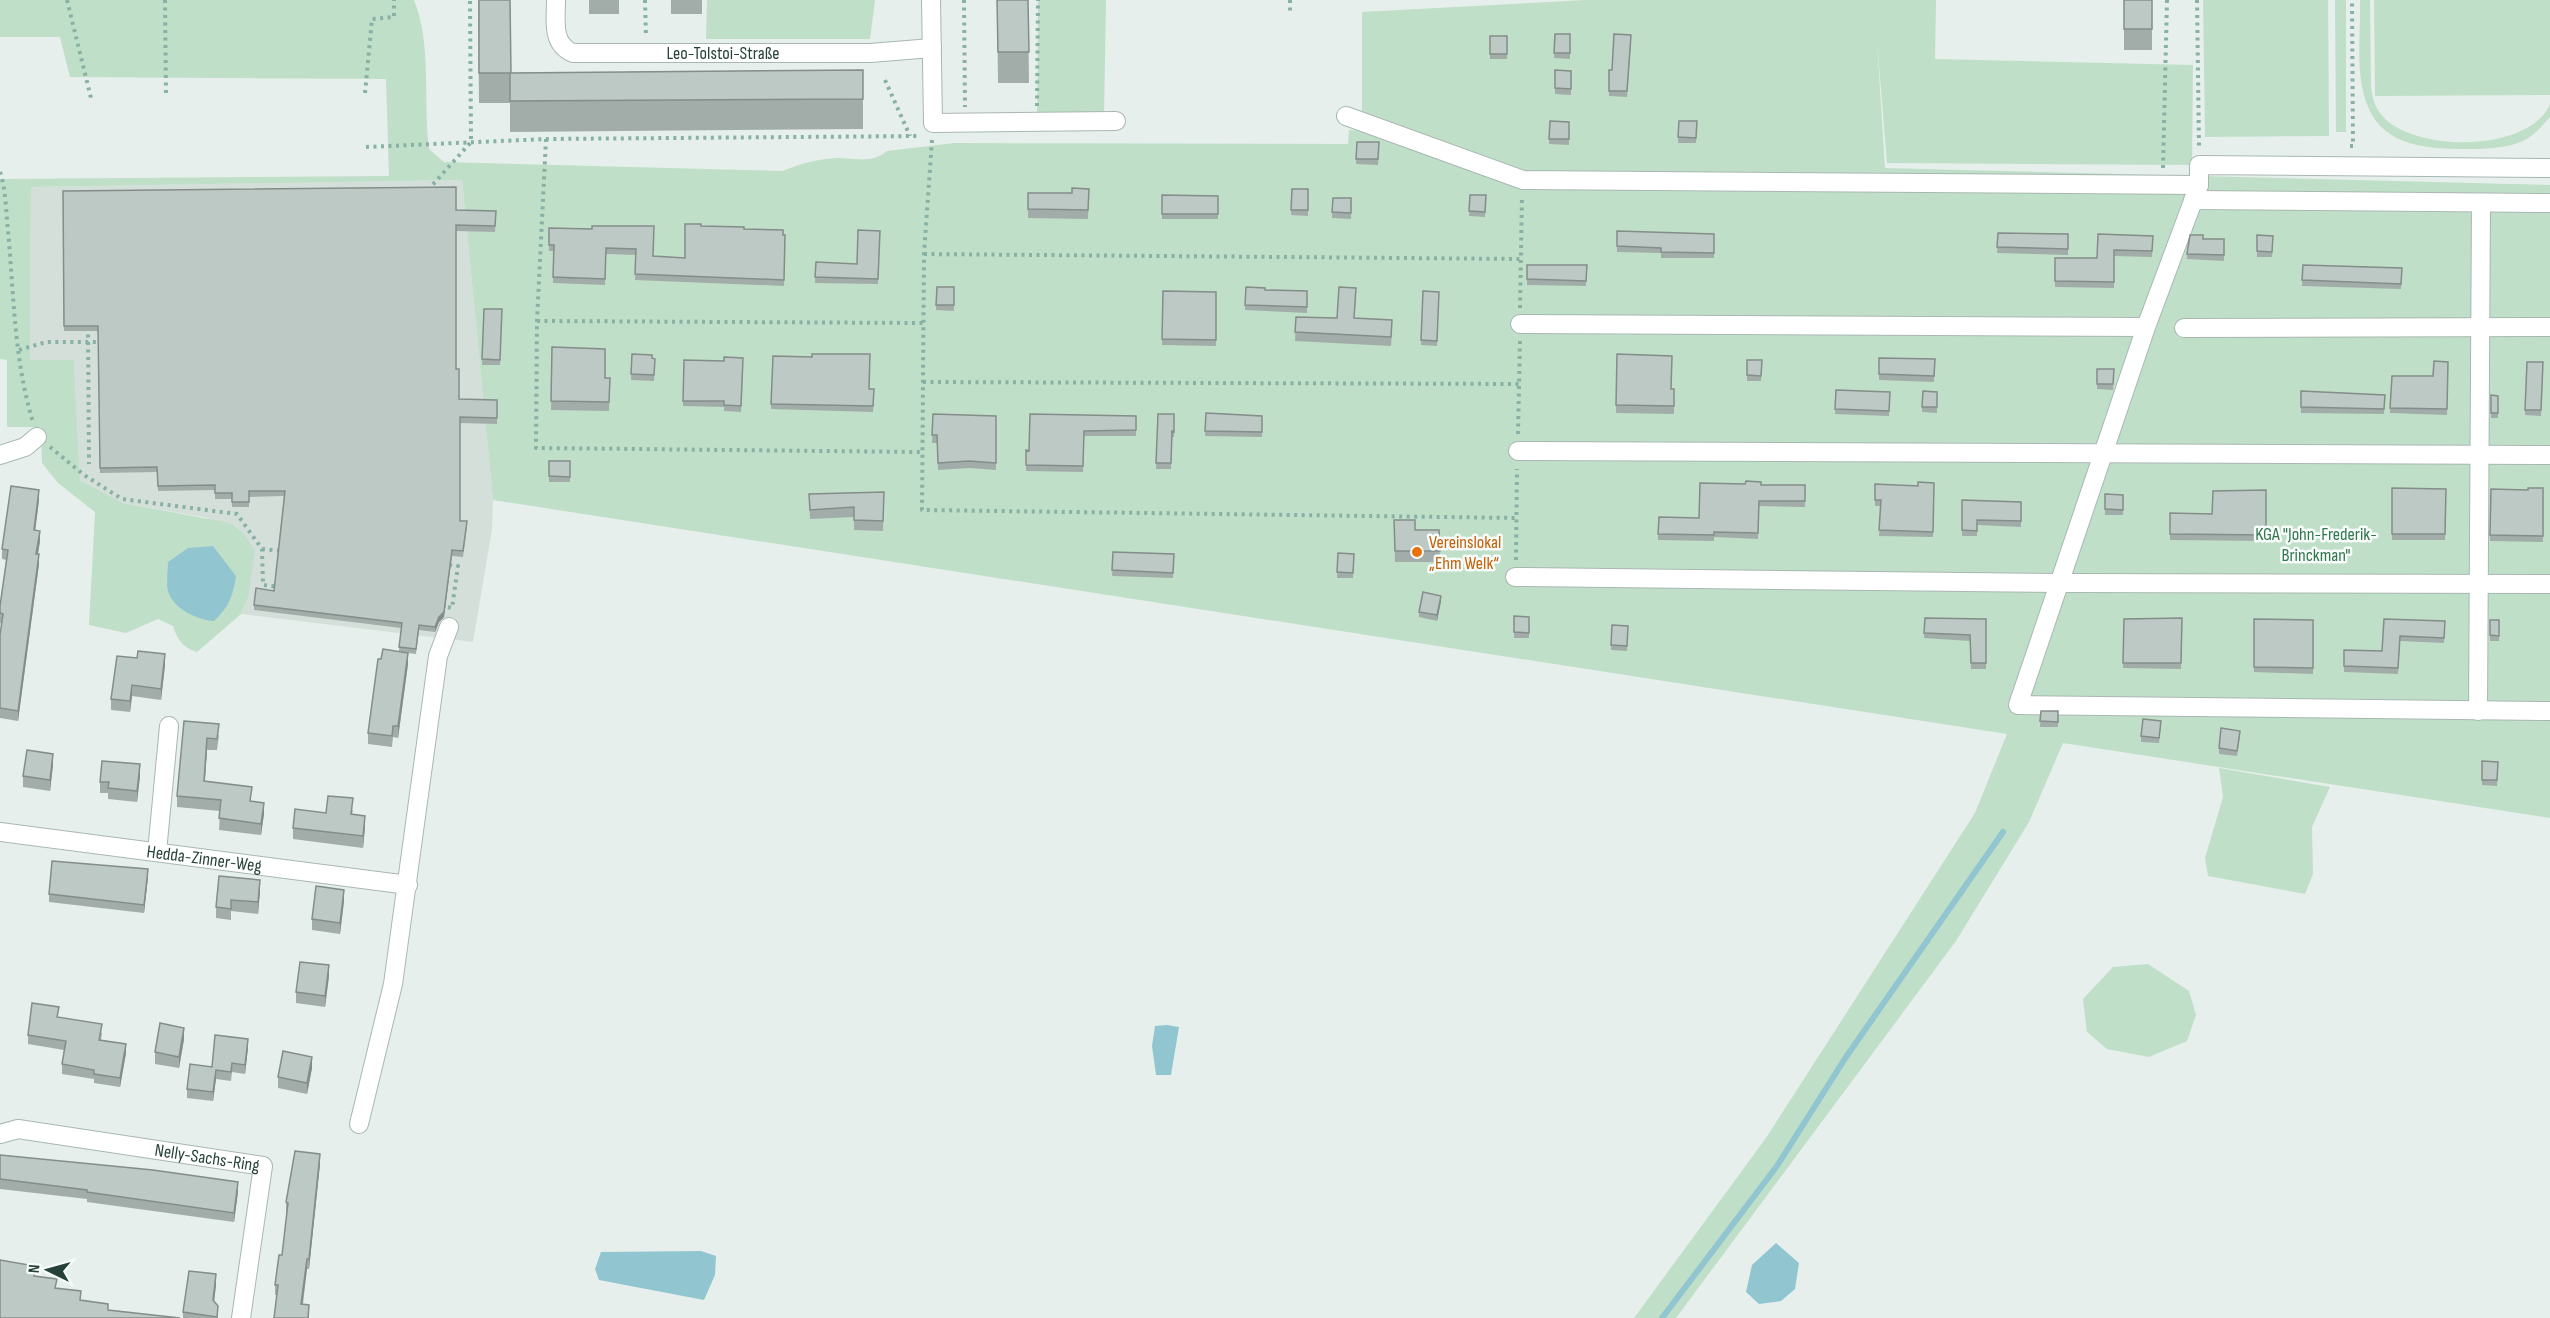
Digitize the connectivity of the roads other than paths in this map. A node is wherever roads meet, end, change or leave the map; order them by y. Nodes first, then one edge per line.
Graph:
1 (556, 0) edge
2 (931, 0) edge
3 (932, 48) junction
4 (1346, 116) dead end
5 (1116, 121) dead end
6 (2550, 168) edge
7 (2196, 192) junction
8 (2481, 203) junction
9 (2550, 203) edge
10 (1520, 324) road end
11 (2478, 326) junction
12 (2146, 327) junction
13 (2550, 327) edge
14 (2184, 328) dead end
15 (37, 437) road end
16 (1518, 451) road end
17 (2104, 452) junction
18 (2478, 454) junction
19 (0, 455) edge
20 (2550, 455) edge
21 (1515, 577) road end
22 (2059, 583) junction
23 (2479, 584) junction
24 (2550, 584) edge
25 (449, 627) dead end
26 (2478, 711) junction
27 (2550, 711) edge
28 (170, 726) dead end
29 (0, 832) edge
30 (157, 852) junction
31 (408, 885) junction
32 (359, 1124) dead end
33 (0, 1134) edge
34 (241, 1318) edge

1 - 3 street, Leo-Tolstoi-Straße
2 - 3 street
3 - 5 street
4 - 7 street
6 - 7 street
7 - 8 street
7 - 12 street
8 - 9 street
8 - 11 street
10 - 12 street
11 - 13 street
11 - 14 street
11 - 18 street
12 - 17 street
15 - 19 street
16 - 17 street
17 - 18 street
17 - 22 street
18 - 20 street
18 - 23 street
21 - 22 street
22 - 23 street
22 - 26 street
23 - 24 street
23 - 26 street
25 - 31 street
26 - 27 street
28 - 30 street
29 - 30 street, Hedda-Zinner-Weg
30 - 31 street, Hedda-Zinner-Weg
31 - 32 street
33 - 34 street, Nelly-Sachs-Ring

